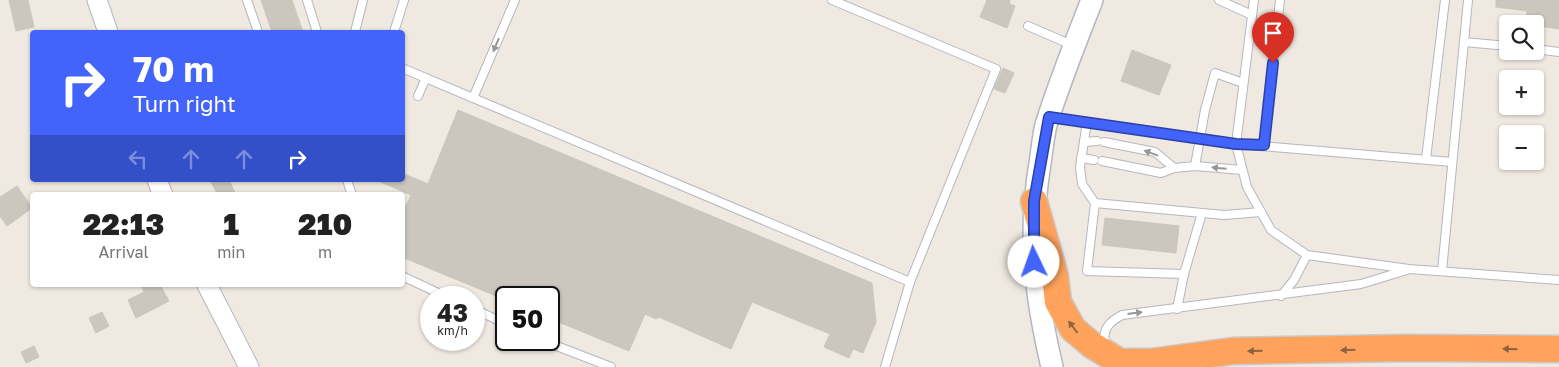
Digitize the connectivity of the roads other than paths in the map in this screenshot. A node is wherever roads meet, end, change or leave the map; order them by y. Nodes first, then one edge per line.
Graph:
1 (97, 0) edge
2 (247, 0) edge
3 (307, 0) edge
4 (363, 0) edge
5 (404, 0) edge
6 (515, 0) edge
7 (832, 0) edge
8 (1092, 0) edge
9 (1219, 0) edge
10 (1254, 0) edge
11 (1280, 0) edge
12 (1445, 0) edge
13 (1468, 0) edge
14 (1252, 14) junction
15 (1028, 26) dead end
16 (107, 30) edge
17 (257, 30) edge
18 (316, 30) edge
19 (356, 30) edge
20 (395, 30) edge
21 (1464, 42) junction
22 (1499, 45) edge
23 (1074, 46) junction
24 (1544, 50) edge
25 (1559, 52) edge
26 (405, 69) edge
27 (426, 78) junction
28 (1243, 83) junction
29 (418, 96) dead end
30 (473, 98) junction
31 (1049, 117) junction
32 (1087, 122) junction
33 (1199, 138) junction
34 (1084, 142) junction
35 (1236, 144) junction
36 (1264, 145) junction
37 (1081, 158) junction
38 (1426, 159) junction
39 (1452, 162) junction
40 (1195, 166) junction
41 (1174, 168) junction
42 (1242, 170) junction
43 (1034, 201) junction
44 (1095, 203) junction
45 (1261, 212) junction
46 (1202, 213) junction
47 (1307, 255) junction
48 (1409, 269) junction
49 (1442, 271) junction
50 (1184, 274) junction
51 (405, 277) edge
52 (1559, 280) edge
53 (910, 282) junction
54 (423, 286) edge
55 (207, 287) edge
56 (1281, 296) junction
57 (1177, 309) junction
58 (560, 348) edge
59 (1559, 349) edge
60 (1111, 357) junction
61 (1145, 364) edge
62 (249, 367) edge
63 (611, 367) edge
64 (885, 367) edge
65 (1052, 367) edge

1 - 16 street
2 - 17 lane
3 - 18 lane
4 - 19 lane
5 - 20 lane
6 -> 30 lane
7 - 53 lane
8 - 23 main road
9 - 14 lane
10 - 14 lane
11 - 36 lane
12 - 38 lane
13 - 21 lane
14 - 28 lane
15 - 23 lane
21 - 22 lane
21 - 39 lane
23 - 31 main road
24 - 25 lane
26 - 27 lane
27 - 29 lane
27 - 30 lane
28 - 33 lane
28 - 35 lane
30 - 53 lane
31 - 32 lane
31 - 43 main road
32 - 33 lane
32 - 34 lane
33 - 35 lane
33 - 40 lane
34 - 37 lane
41 -> 34 lane
35 - 36 lane
35 - 42 lane
36 - 38 lane
37 - 41 lane
37 - 44 lane
38 - 39 lane
39 - 49 lane
40 - 41 lane
42 -> 40 lane
42 - 45 lane
60 -> 43 highway
43 - 65 main road
44 - 46 lane
44 - 50 lane
45 - 46 lane
45 - 47 lane
46 - 50 lane
47 - 48 lane
47 - 56 lane
48 - 49 lane
48 - 56 lane
49 - 52 lane
50 - 57 lane
51 - 54 lane
53 - 64 lane
55 - 62 street
56 - 57 lane
60 -> 57 lane
58 - 63 lane
59 -> 61 highway
60 - 61 highway

